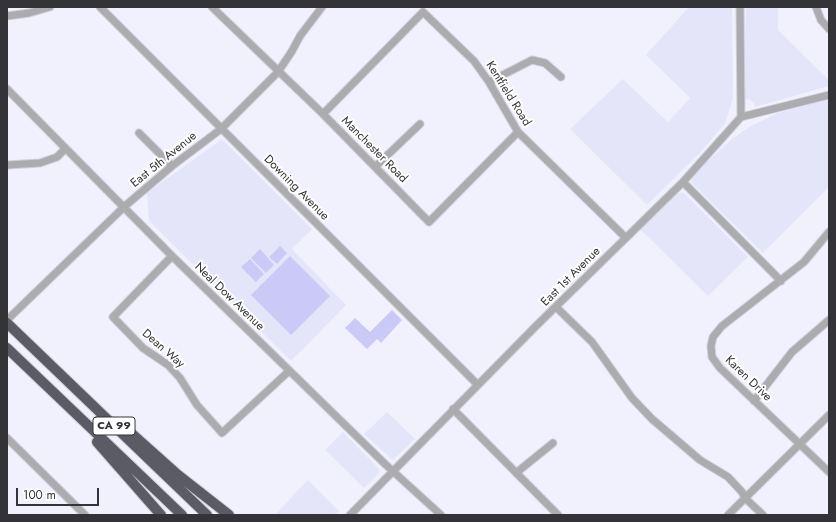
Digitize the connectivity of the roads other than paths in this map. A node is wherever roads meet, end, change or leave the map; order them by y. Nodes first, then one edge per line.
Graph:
1 (50, 7) edge
2 (100, 7) edge
3 (212, 7) edge
4 (322, 7) edge
5 (740, 7) edge
6 (816, 7) edge
7 (7, 16) edge
8 (829, 29) edge
9 (278, 72) junction
10 (561, 77) dead end
11 (489, 82) junction
12 (7, 89) edge
13 (829, 94) edge
14 (323, 114) junction
15 (741, 117) junction
16 (420, 124) dead end
17 (221, 130) junction
18 (518, 132) junction
19 (139, 133) dead end
20 (65, 149) junction
21 (7, 165) edge
22 (172, 166) junction
23 (376, 166) junction
24 (683, 182) junction
25 (125, 206) junction
26 (829, 232) edge
27 (626, 238) junction
28 (172, 256) junction
29 (781, 281) junction
30 (556, 307) junction
31 (7, 320) edge
32 (829, 320) edge
33 (7, 323) edge
34 (7, 348) edge
35 (289, 370) junction
36 (478, 385) junction
37 (88, 401) junction
38 (754, 401) junction
39 (453, 409) junction
40 (73, 410) junction
41 (829, 415) edge
42 (7, 438) edge
43 (553, 443) dead end
44 (800, 444) junction
45 (394, 471) junction
46 (829, 472) edge
47 (516, 473) junction
48 (745, 498) junction
49 (85, 515) edge
50 (161, 515) edge
51 (182, 515) edge
52 (207, 515) edge
53 (229, 515) edge
54 (350, 515) edge
55 (441, 515) edge
56 (558, 515) edge
57 (728, 515) edge
58 (763, 515) edge

1 - 7 street
2 - 17 street, Downing Avenue
3 - 9 street, Manchester Road
4 - 9 street, East 5th Avenue
5 - 15 street
6 - 8 street
9 - 14 street, Manchester Road
9 - 17 street, East 5th Avenue
10 - 11 street
11 - 14 street, Kentfield Road
11 - 18 street, Kentfield Road
12 - 20 street, Neal Dow Avenue
13 - 15 street
14 - 23 street, Manchester Road
15 - 24 street, East 1st Avenue
16 - 23 street
17 - 22 street, East 5th Avenue
17 - 36 street, Downing Avenue
18 - 23 street, Manchester Road
18 - 27 street, Kentfield Road
19 - 22 street
20 - 21 street
20 - 25 street, Neal Dow Avenue
22 - 25 street, East 5th Avenue
24 - 27 street, East 1st Avenue
24 - 29 street
25 - 28 street, Neal Dow Avenue
25 - 31 street, East 5th Avenue
26 - 29 street, Karen Drive
27 - 30 street, East 1st Avenue
28 - 35 street, Neal Dow Avenue
28 - 35 street, Dean Way
29 - 38 street, Karen Drive
30 - 36 street, East 1st Avenue
30 - 48 street
32 - 38 street
33 - 37 highway, CA 99
34 - 40 highway, CA 99
35 - 45 street, Neal Dow Avenue
36 - 39 street, East 1st Avenue
37 - 52 highway, CA 99
37 - 53 highway
38 - 44 street, Karen Drive
39 - 45 street, East 1st Avenue
39 - 47 street
40 - 50 highway
40 - 51 highway, CA 99
41 - 44 street
42 - 49 street
43 - 47 street
44 - 46 street, Karen Drive
44 - 48 street
45 - 54 street, East 1st Avenue
45 - 55 street, Neal Dow Avenue
47 - 56 street
48 - 57 street
48 - 58 street

